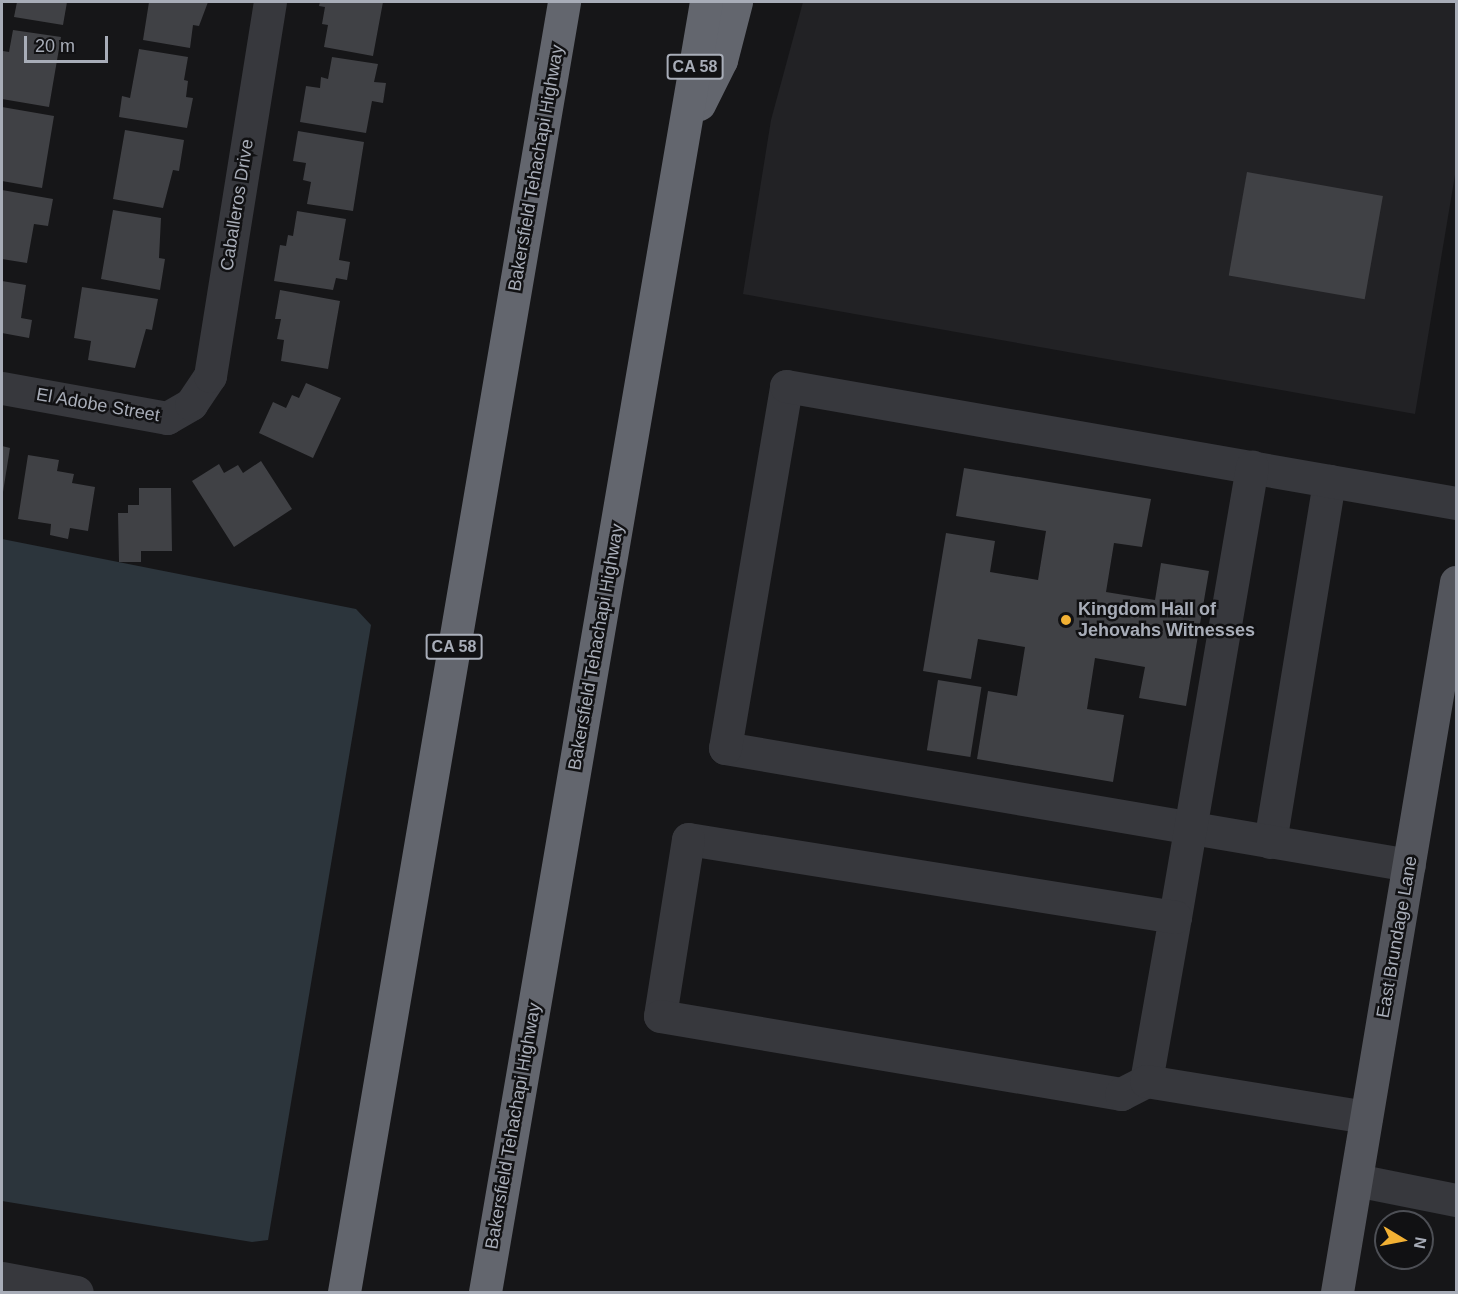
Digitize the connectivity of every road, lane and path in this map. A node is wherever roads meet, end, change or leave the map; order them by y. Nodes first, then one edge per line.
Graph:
1 (270, 2) edge
2 (564, 2) edge
3 (706, 2) edge
4 (736, 2) edge
5 (684, 132) junction
6 (2, 388) edge
7 (191, 404) joint
8 (1251, 467) junction
9 (1329, 481) junction
10 (1456, 503) edge
11 (1456, 582) edge
12 (1190, 828) junction
13 (1270, 842) junction
14 (1409, 865) junction
15 (1175, 917) junction
16 (1146, 1081) junction
17 (1366, 1118) junction
18 (1356, 1180) junction
19 (1456, 1200) edge
20 (2, 1278) edge
21 (77, 1293) edge
22 (344, 1293) edge
23 (484, 1293) edge
24 (1337, 1293) edge

1 - 7 street, Caballeros Drive
2 - 22 highway, Bakersfield Tehachapi Highway / CA 58
3 - 5 highway, Bakersfield Tehachapi Highway / CA 58
4 - 5 highway
5 - 23 highway, Bakersfield Tehachapi Highway / CA 58
6 - 7 street, El Adobe Street
8 - 9 street
8 - 12 street
8 - 12 street
9 - 10 street
9 - 13 street
11 - 14 main road, East Brundage Lane
12 - 13 street
12 - 15 street
13 - 14 street
14 - 17 main road, East Brundage Lane
15 - 16 street
15 - 16 street
16 - 17 street
17 - 18 main road, East Brundage Lane
18 - 19 street
18 - 24 main road, East Brundage Lane
20 - 21 street

